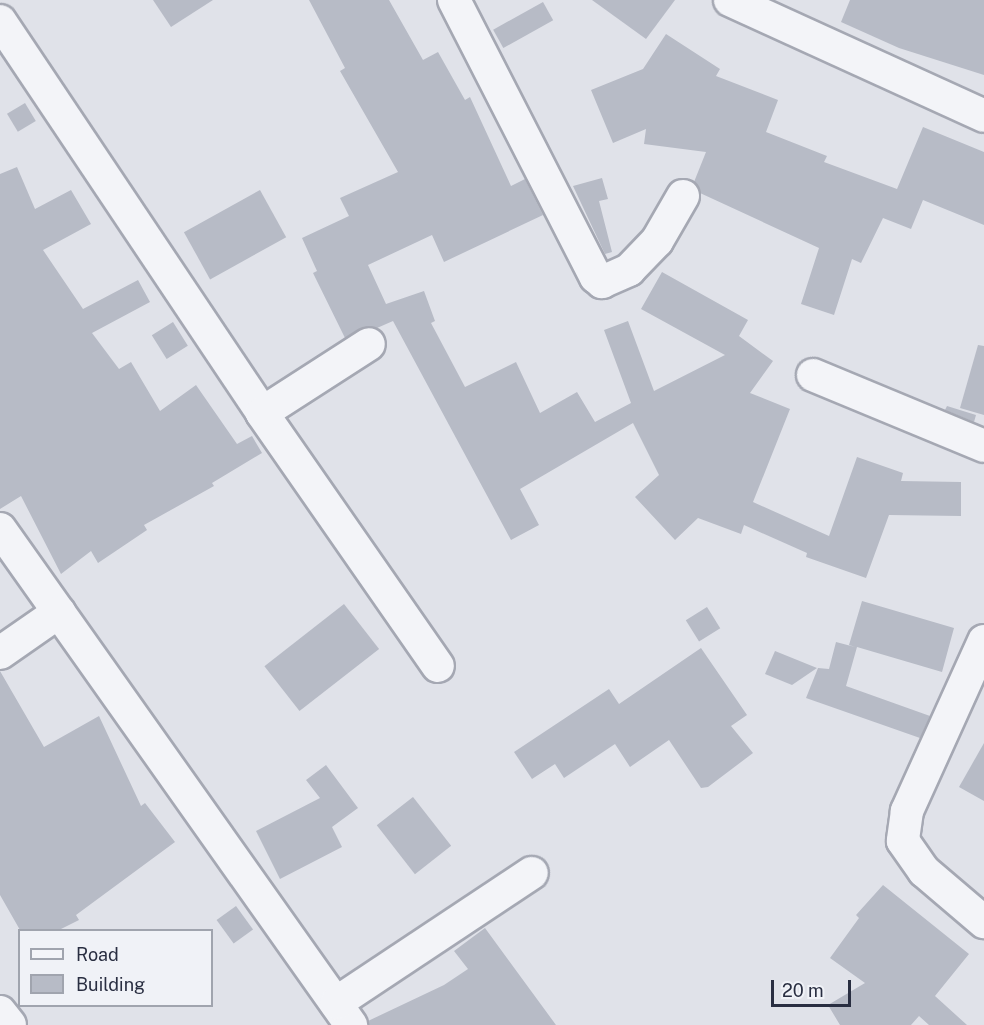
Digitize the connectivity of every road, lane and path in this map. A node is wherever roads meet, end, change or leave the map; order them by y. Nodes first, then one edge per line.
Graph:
1 (453, 0) edge
2 (730, 0) edge
3 (0, 21) edge
4 (984, 116) edge
5 (683, 196) dead end
6 (369, 344) dead end
7 (813, 375) dead end
8 (262, 413) junction
9 (984, 446) edge
10 (0, 529) edge
11 (59, 612) junction
12 (984, 641) edge
13 (0, 653) edge
14 (438, 666) dead end
15 (532, 873) dead end
16 (984, 922) edge
17 (0, 1012) edge
18 (344, 1014) edge
19 (10, 1025) edge

1 - 5 street
2 - 4 street
3 - 8 street
6 - 8 street
7 - 9 street
8 - 14 street
10 - 11 street
11 - 13 street
11 - 18 street
12 - 16 street
15 - 18 street
17 - 19 street

